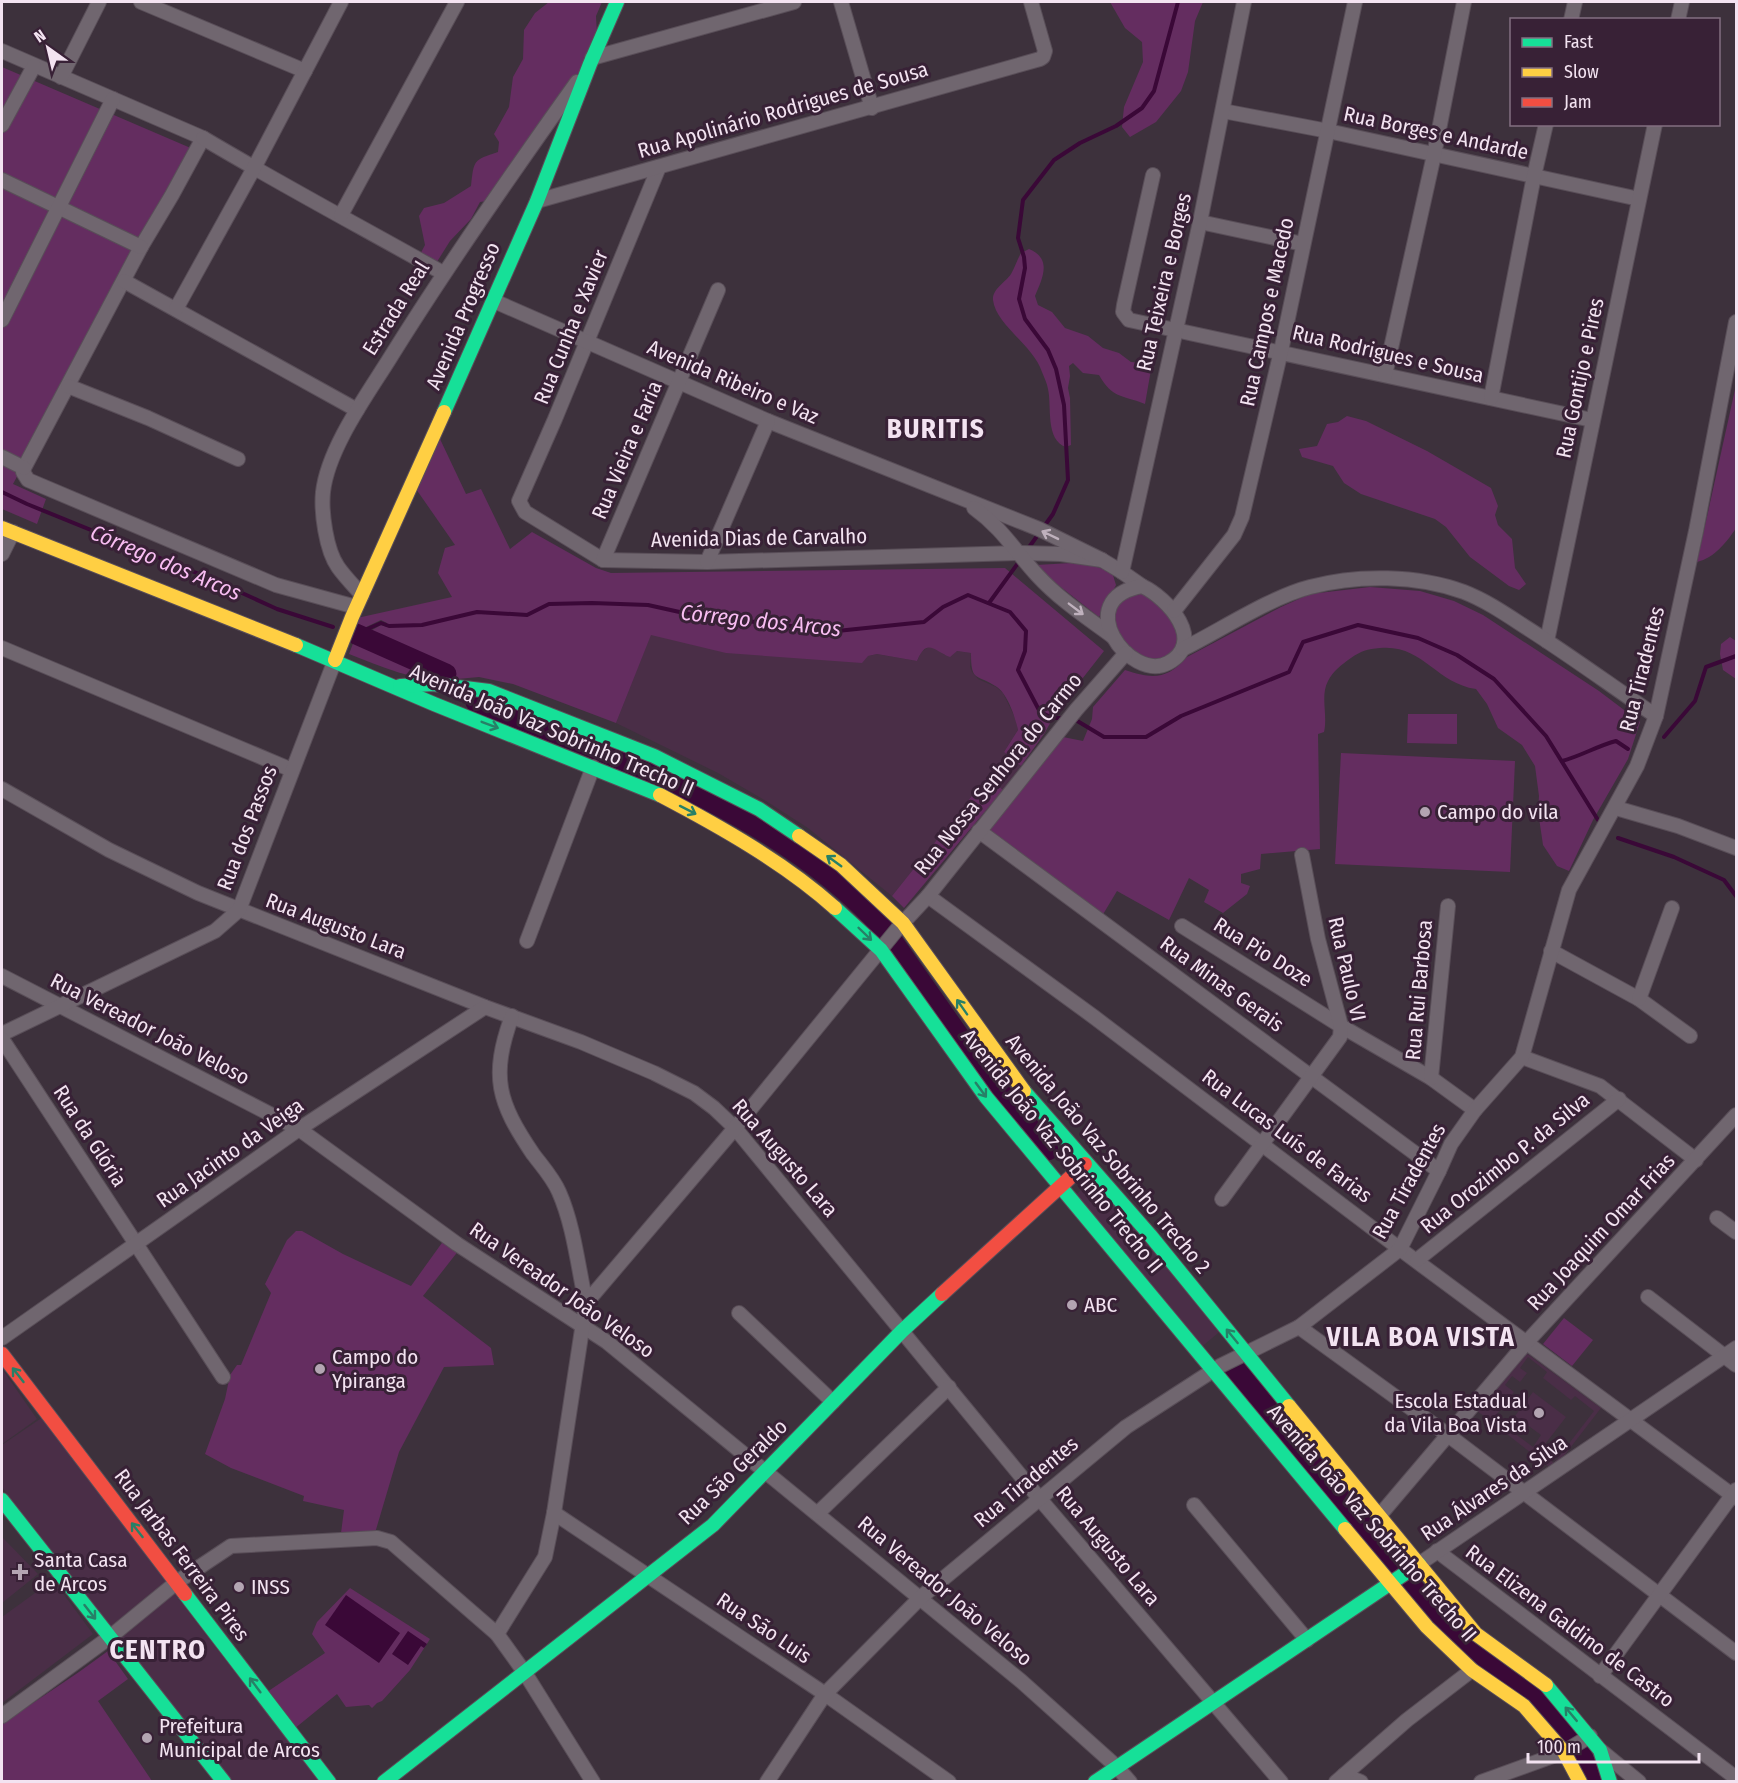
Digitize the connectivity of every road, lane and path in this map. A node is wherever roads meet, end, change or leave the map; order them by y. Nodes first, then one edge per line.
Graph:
1 (99, 2) edge
2 (141, 2) edge
3 (341, 2) edge
4 (458, 2) edge
5 (617, 2) edge
6 (794, 2) edge
7 (841, 2) edge
8 (1031, 2) edge
9 (1244, 2) edge
10 (1355, 2) edge
11 (1464, 2) edge
12 (1575, 2) edge
13 (1682, 2) edge
14 (1571, 18) edge
15 (1678, 18) edge
16 (2, 51) edge
17 (591, 61) junction
18 (34, 66) junction
19 (305, 71) junction
20 (61, 77) junction
21 (113, 99) junction
22 (872, 108) junction
23 (1223, 111) junction
24 (2, 125) edge
25 (1546, 126) edge
26 (1655, 126) edge
27 (1328, 131) junction
28 (203, 138) junction
29 (1434, 155) junction
30 (659, 167) junction
31 (254, 168) junction
32 (1153, 175) dead end
33 (1534, 176) junction
34 (2, 180) edge
35 (1639, 199) junction
36 (537, 201) junction
37 (59, 208) junction
38 (341, 215) junction
39 (1200, 222) junction
40 (1303, 244) junction
41 (141, 248) junction
42 (443, 273) junction
43 (124, 281) junction
44 (718, 290) dead end
45 (495, 301) junction
46 (176, 309) junction
47 (2, 320) edge
48 (1737, 322) edge
49 (1175, 330) junction
50 (587, 341) junction
51 (1281, 351) junction
52 (1385, 375) junction
53 (678, 382) junction
54 (68, 386) junction
55 (1491, 398) junction
56 (357, 410) junction
57 (1592, 420) junction
58 (768, 421) junction
59 (2, 457) edge
60 (238, 459) dead end
61 (24, 468) junction
62 (958, 496) junction
63 (996, 525) junction
64 (7, 530) edge
65 (1021, 553) junction
66 (993, 554) junction
67 (2, 555) edge
68 (603, 560) junction
69 (1102, 560) junction
70 (707, 562) junction
71 (1122, 572) junction
72 (1142, 586) junction
73 (356, 606) junction
74 (1174, 611) junction
75 (1112, 636) junction
76 (1547, 641) junction
77 (1184, 643) junction
78 (341, 645) joint
79 (2, 648) edge
80 (1126, 653) junction
81 (335, 660) junction
82 (397, 687) junction
83 (468, 688) junction
84 (460, 714) junction
85 (1656, 716) junction
86 (592, 767) junction
87 (292, 770) junction
88 (2, 789) edge
89 (1616, 808) junction
90 (979, 831) junction
91 (1737, 848) edge
92 (1302, 855) dead end
93 (928, 896) junction
94 (1448, 906) dead end
95 (1672, 908) dead end
96 (239, 910) junction
97 (901, 925) junction
98 (1182, 926) dead end
99 (527, 940) dead end
100 (883, 946) junction
101 (1551, 951) junction
102 (2, 976) edge
103 (1639, 999) junction
104 (60, 1006) junction
105 (485, 1006) junction
106 (512, 1016) junction
107 (1341, 1026) junction
108 (2, 1034) edge
109 (1690, 1036) dead end
110 (2, 1039) edge
111 (1522, 1057) junction
112 (1312, 1076) junction
113 (1431, 1078) junction
114 (1619, 1099) junction
115 (1475, 1110) junction
116 (1737, 1114) edge
117 (735, 1128) junction
118 (299, 1129) junction
119 (1263, 1143) junction
120 (1696, 1160) junction
121 (1085, 1164) junction
122 (1439, 1171) junction
123 (1062, 1187) junction
124 (1222, 1199) dead end
125 (1718, 1218) dead end
126 (1737, 1232) edge
127 (136, 1245) junction
128 (1400, 1249) junction
129 (1418, 1260) junction
130 (1648, 1297) dead end
131 (586, 1304) junction
132 (739, 1313) dead end
133 (581, 1325) junction
134 (1299, 1327) junction
135 (902, 1331) junction
136 (2, 1338) edge
137 (1526, 1342) junction
138 (1731, 1352) edge
139 (2, 1354) edge
140 (1240, 1356) junction
141 (1737, 1365) edge
142 (1217, 1368) junction
143 (223, 1377) dead end
144 (949, 1387) junction
145 (833, 1402) junction
146 (1633, 1420) junction
147 (1448, 1435) junction
148 (766, 1472) junction
149 (1524, 1493) junction
150 (1735, 1494) edge
151 (1039, 1498) junction
152 (2, 1500) edge
153 (1194, 1505) dead end
154 (554, 1513) junction
155 (818, 1514) junction
156 (1380, 1515) junction
157 (1437, 1551) junction
158 (1416, 1566) junction
159 (649, 1575) junction
160 (177, 1582) junction
161 (1394, 1582) junction
162 (1660, 1596) junction
163 (920, 1598) junction
164 (497, 1634) junction
165 (110, 1637) junction
166 (1307, 1640) junction
167 (1737, 1653) edge
168 (1472, 1670) junction
169 (525, 1673) junction
170 (1600, 1676) junction
171 (825, 1694) junction
172 (1212, 1702) junction
173 (2, 1716) edge
174 (1588, 1738) junction
175 (1600, 1750) junction
176 (1567, 1751) junction
177 (1118, 1767) junction
178 (1340, 1778) edge
179 (1737, 1778) edge
180 (224, 1782) edge
181 (329, 1782) edge
182 (384, 1782) edge
183 (592, 1782) edge
184 (767, 1782) edge
185 (949, 1782) edge
186 (1095, 1782) edge
187 (1130, 1782) edge
188 (1281, 1782) edge
189 (1361, 1782) edge
190 (1481, 1782) edge
191 (1580, 1782) edge
192 (1611, 1782) edge
193 (1639, 1782) edge

1 - 20 street
2 - 19 street
3 - 19 street
4 - 38 street
5 - 17 street, Avenida Progresso
6 - 17 street
7 - 22 street
8 - 22 street, Rua Apolinário Rodrigues de Sousa
9 - 23 street, Rua Teixeira e Borges
10 - 27 street, Rua Campos e Macedo
11 - 29 street
12 - 14 street
13 - 15 street
16 - 18 street
17 - 36 street, Avenida Progresso
17 - 42 street, Estrada Real
18 - 20 street
18 - 24 street
19 - 31 street
20 - 21 street
21 - 28 street
21 - 37 street
22 - 30 street, Rua Apolinário Rodrigues de Sousa
23 - 27 street, Rua Borges e Andarde
23 - 39 street, Rua Teixeira e Borges
25 - 33 street
26 - 35 street, Rua Gontijo e Pires
27 - 29 street, Rua Borges e Andarde
27 - 40 street, Rua Campos e Macedo
28 - 31 street
28 - 41 street
29 - 33 street, Rua Borges e Andarde
29 - 52 street
30 - 36 street, Rua Apolinário Rodrigues de Sousa
30 - 50 street, Rua Cunha e Xavier
31 - 38 street
31 - 46 street
32 - 49 street, Rua Rodrigues e Sousa
33 - 35 street, Rua Borges e Andarde
33 - 55 street
34 - 37 street
35 - 57 street, Rua Gontijo e Pires
36 - 45 street, Avenida Progresso
37 - 41 street
37 - 47 street
38 - 42 street
39 - 40 street
39 - 49 street, Rua Teixeira e Borges
40 - 51 street, Rua Campos e Macedo
41 - 43 street
42 - 56 street, Estrada Real
43 - 46 street
43 - 54 street
44 - 53 street, Rua Vieira e Faria
45 - 50 street, Avenida Ribeiro e Vaz
45 - 73 street, Avenida Progresso
46 - 56 street
48 - 85 street, Rua Tiradentes
49 - 51 street, Rua Rodrigues e Sousa
49 - 71 street, Rua Teixeira e Borges
50 - 53 street, Avenida Ribeiro e Vaz
50 - 68 street, Rua Cunha e Xavier
51 - 52 street, Rua Rodrigues e Sousa
51 - 74 street, Rua Campos e Macedo
52 - 55 street, Rua Rodrigues e Sousa
53 - 58 street, Avenida Ribeiro e Vaz
53 - 68 street, Rua Vieira e Faria
54 - 60 street
54 - 61 street
55 - 57 street, Rua Rodrigues e Sousa
56 - 73 street, Estrada Real
57 - 76 street, Rua Gontijo e Pires
58 - 62 street, Avenida Ribeiro e Vaz
58 - 70 street
59 - 61 street
61 - 73 street
62 - 63 street
69 -> 62 street, Avenida Ribeiro e Vaz
63 - 65 street
63 - 66 street
64 - 67 street
64 - 81 street, Avenida João Vaz Sobrinho Trecho II
65 - 66 street, Avenida Dias de Carvalho
65 - 69 street, Avenida Dias de Carvalho
65 -> 75 street
66 - 70 street, Avenida Dias de Carvalho
68 - 70 street, Avenida Dias de Carvalho
69 - 71 street, Avenida Ribeiro e Vaz
71 - 72 street, Avenida Ribeiro e Vaz
72 - 74 street
72 - 75 street
73 - 78 street, Avenida Progresso
74 - 77 street
75 - 80 street
76 - 77 street
76 - 85 street
77 - 80 street
78 - 81 street, Rua dos Passos
79 - 87 street
80 - 90 street, Rua Nossa Senhora do Carmo
81 - 82 street, Avenida João Vaz Sobrinho Trecho II
81 - 87 street, Rua dos Passos
82 - 83 street, Avenida João Vaz Sobrinho Trecho 2
82 - 84 street, Avenida João Vaz Sobrinho Trecho II
83 - 84 street
97 -> 83 street, Avenida João Vaz Sobrinho Trecho 2
84 -> 86 street, Avenida João Vaz Sobrinho Trecho II
85 - 89 street, Rua Tiradentes
86 - 99 street
86 -> 100 street, Avenida João Vaz Sobrinho Trecho II
87 - 96 street, Rua dos Passos
88 - 96 street, Rua Augusto Lara
89 - 91 street
89 - 101 street, Rua Tiradentes
90 - 93 street, Rua Nossa Senhora do Carmo
90 - 112 street, Rua Minas Gerais
92 - 107 street, Rua Paulo VI
93 - 97 street, Rua Nossa Senhora do Carmo
93 - 119 street, Rua Lucas Luís de Farias
94 - 113 street, Rua Rui Barbosa
95 - 103 street
96 - 104 street, Rua dos Passos
96 - 105 street, Rua Augusto Lara
97 - 100 street, Rua Nossa Senhora do Carmo
121 -> 97 street, Avenida João Vaz Sobrinho Trecho 2
98 - 107 street, Rua Pio Doze
100 - 117 street
100 -> 123 street, Avenida João Vaz Sobrinho Trecho II
101 - 103 street
101 - 111 street, Rua Tiradentes
102 - 104 street, Rua Vereador João Veloso
103 - 109 street
104 - 108 street, Rua dos Passos
104 - 118 street, Rua Vereador João Veloso
105 - 106 street, Rua Augusto Lara
105 - 118 street, Rua Jacinto da Veiga
106 - 117 street, Rua Augusto Lara
106 - 131 street
107 - 112 street, Rua Paulo VI
107 - 113 street, Rua Pio Doze
110 - 127 street, Rua da Glória
111 - 114 street
111 - 115 street, Rua Tiradentes
112 - 119 street, Rua Paulo VI
112 - 122 street, Rua Minas Gerais
113 - 115 street, Rua Pio Doze
114 - 120 street
114 - 129 street, Rua Orozimbo P. da Silva
115 - 122 street, Rua Tiradentes
116 - 120 street, Rua Joaquim Omar Frias
117 - 131 street
117 - 135 street, Rua Augusto Lara
118 - 127 street, Rua Jacinto da Veiga
118 - 133 street, Rua Vereador João Veloso
119 - 124 street, Rua Paulo VI
119 - 128 street, Rua Lucas Luís de Farias
120 - 137 street, Rua Joaquim Omar Frias
121 - 123 street, Rua São Geraldo
140 -> 121 street, Avenida João Vaz Sobrinho Trecho 2
122 - 128 street, Rua Tiradentes
123 - 135 street, Rua São Geraldo
123 - 142 street, Avenida João Vaz Sobrinho Trecho II
125 - 126 street
127 - 136 street, Rua Jacinto da Veiga
127 - 143 street, Rua da Glória
128 - 129 street, Rua Lucas Luís de Farias
128 - 134 street, Rua Tiradentes
129 - 137 street, Rua Lucas Luís de Farias
130 - 138 street
131 - 133 street
132 - 145 street
133 - 148 street, Rua Vereador João Veloso
133 - 154 street
134 - 140 street, Rua Tiradentes
134 - 147 street
135 - 144 street, Rua Augusto Lara
135 - 145 street, Rua São Geraldo
137 - 146 street, Rua Lucas Luís de Farias
137 - 147 street, Rua Joaquim Omar Frias
138 - 141 street
138 - 146 street, Rua Álvares da Silva
160 -> 139 street, Rua Jarbas Ferreira Pires
140 - 142 street, Rua Tiradentes
140 - 156 street, Avenida João Vaz Sobrinho Trecho 2
142 - 151 street, Rua Tiradentes
142 - 161 street, Avenida João Vaz Sobrinho Trecho II
144 - 151 street, Rua Augusto Lara
144 - 155 street
145 - 148 street, Rua São Geraldo
146 - 149 street, Rua Álvares da Silva
146 - 150 street, Rua Lucas Luís de Farias
147 - 149 street
147 - 156 street, Rua Joaquim Omar Frias
148 - 155 street, Rua Vereador João Veloso
148 - 159 street, Rua São Geraldo
149 - 157 street, Rua Álvares da Silva
149 - 162 street
150 - 162 street
151 - 163 street, Rua Tiradentes
151 - 172 street, Rua Augusto Lara
152 -> 165 street
153 - 166 street
154 - 159 street, Rua São Luis
154 - 164 street
155 - 163 street, Rua Vereador João Veloso
156 - 158 street, Avenida João Vaz Sobrinho Trecho 2
157 - 158 street, Rua Álvares da Silva
157 - 170 street, Rua Elizena Galdino de Castro
158 - 161 street, Rua Álvares da Silva
174 -> 158 street, Avenida João Vaz Sobrinho Trecho 2
159 - 169 street, Rua São Geraldo
159 - 171 street, Rua São Luis
160 - 164 street
160 - 165 street
181 -> 160 street, Rua Jarbas Ferreira Pires
161 - 166 street, Rua Álvares da Silva
161 - 168 street, Avenida João Vaz Sobrinho Trecho II
162 - 167 street
162 - 170 street
163 - 171 street, Rua Tiradentes
163 - 177 street, Rua Vereador João Veloso
164 - 169 street
165 - 173 street
165 - 180 street
166 - 172 street, Rua Álvares da Silva
168 - 176 street, Avenida João Vaz Sobrinho Trecho II
168 - 178 street
169 - 182 street, Rua São Geraldo
169 - 183 street
170 - 179 street, Rua Elizena Galdino de Castro
171 - 184 street, Rua Tiradentes
171 - 185 street, Rua São Luis
172 - 177 street, Rua Álvares da Silva
172 - 188 street, Rua Augusto Lara
174 - 175 street, Avenida João Vaz Sobrinho Trecho 2
174 - 176 street
175 - 192 street, Avenida João Vaz Sobrinho Trecho 2
175 - 193 street
176 - 190 street
176 - 191 street, Avenida João Vaz Sobrinho Trecho II
177 - 186 street, Rua Álvares da Silva
177 - 187 street, Rua Vereador João Veloso
178 - 189 street

